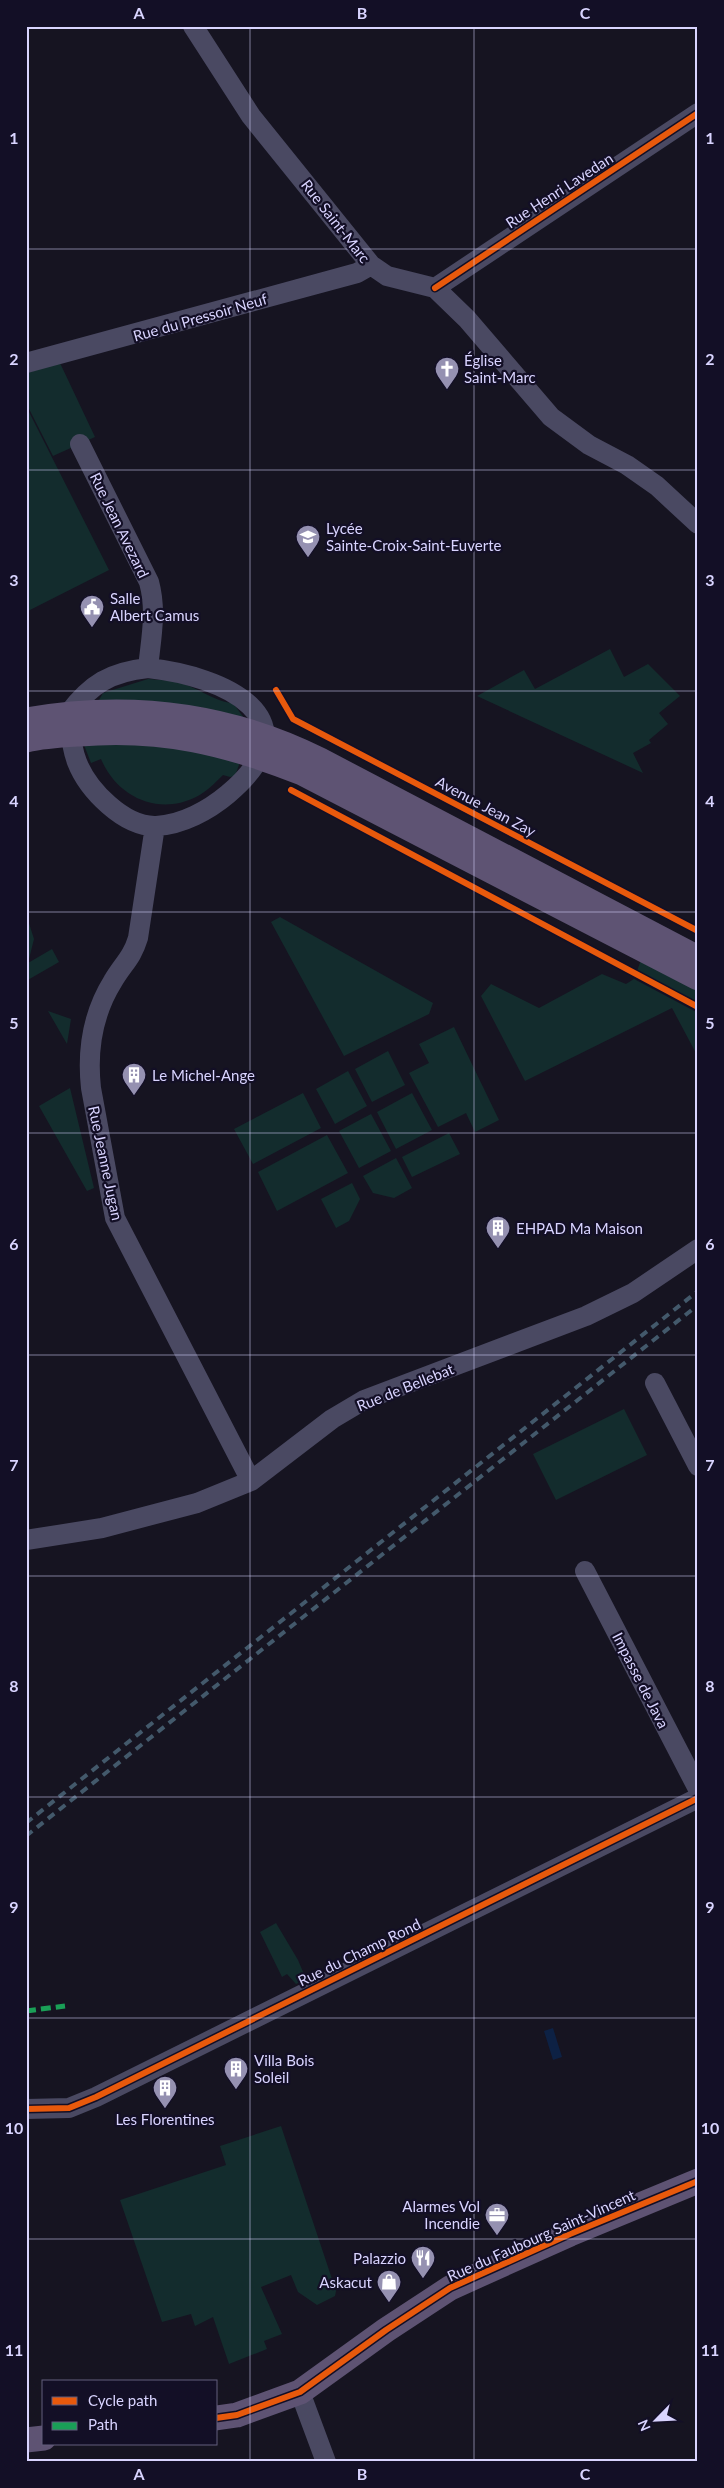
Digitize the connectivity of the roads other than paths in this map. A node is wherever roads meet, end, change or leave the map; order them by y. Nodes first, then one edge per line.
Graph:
1 (194, 26) edge
2 (698, 113) edge
3 (371, 265) junction
4 (435, 288) junction
5 (26, 363) edge
6 (80, 444) dead end
7 (698, 524) edge
8 (148, 668) junction
9 (26, 720) edge
10 (69, 724) junction
11 (26, 740) edge
12 (263, 747) junction
13 (155, 826) junction
14 (698, 958) edge
15 (698, 978) edge
16 (698, 1249) edge
17 (655, 1383) dead end
18 (698, 1466) edge
19 (251, 1481) junction
20 (26, 1540) edge
21 (585, 1571) dead end
22 (698, 1790) edge
23 (698, 1798) edge
24 (26, 2109) edge
25 (698, 2181) edge
26 (300, 2392) junction
27 (218, 2418) edge
28 (42, 2438) edge
29 (26, 2440) edge
30 (326, 2462) edge

1 - 3 street, Rue Saint-Marc
2 - 4 street, Rue Henri Lavedan
3 - 4 street, Rue Saint-Marc
3 - 5 street, Rue du Pressoir Neuf
4 - 7 street
6 - 8 street, Rue Jean Avezard
8 - 10 street
8 - 12 street
9 - 10 main road
10 - 11 main road
10 - 12 main road
10 - 13 street
12 - 13 street
12 - 14 main road
12 - 15 main road
13 - 19 street, Rue Jeanne Jugan
16 - 19 street, Rue de Bellebat
17 - 18 street
19 - 20 street, Rue de Bellebat
21 - 22 street, Impasse de Java
23 - 24 street, Rue du Champ Rond
25 - 26 main road, Rue du Faubourg Saint-Vincent
26 - 27 main road, Rue du Faubourg Saint-Vincent
26 - 30 street
28 - 29 main road

